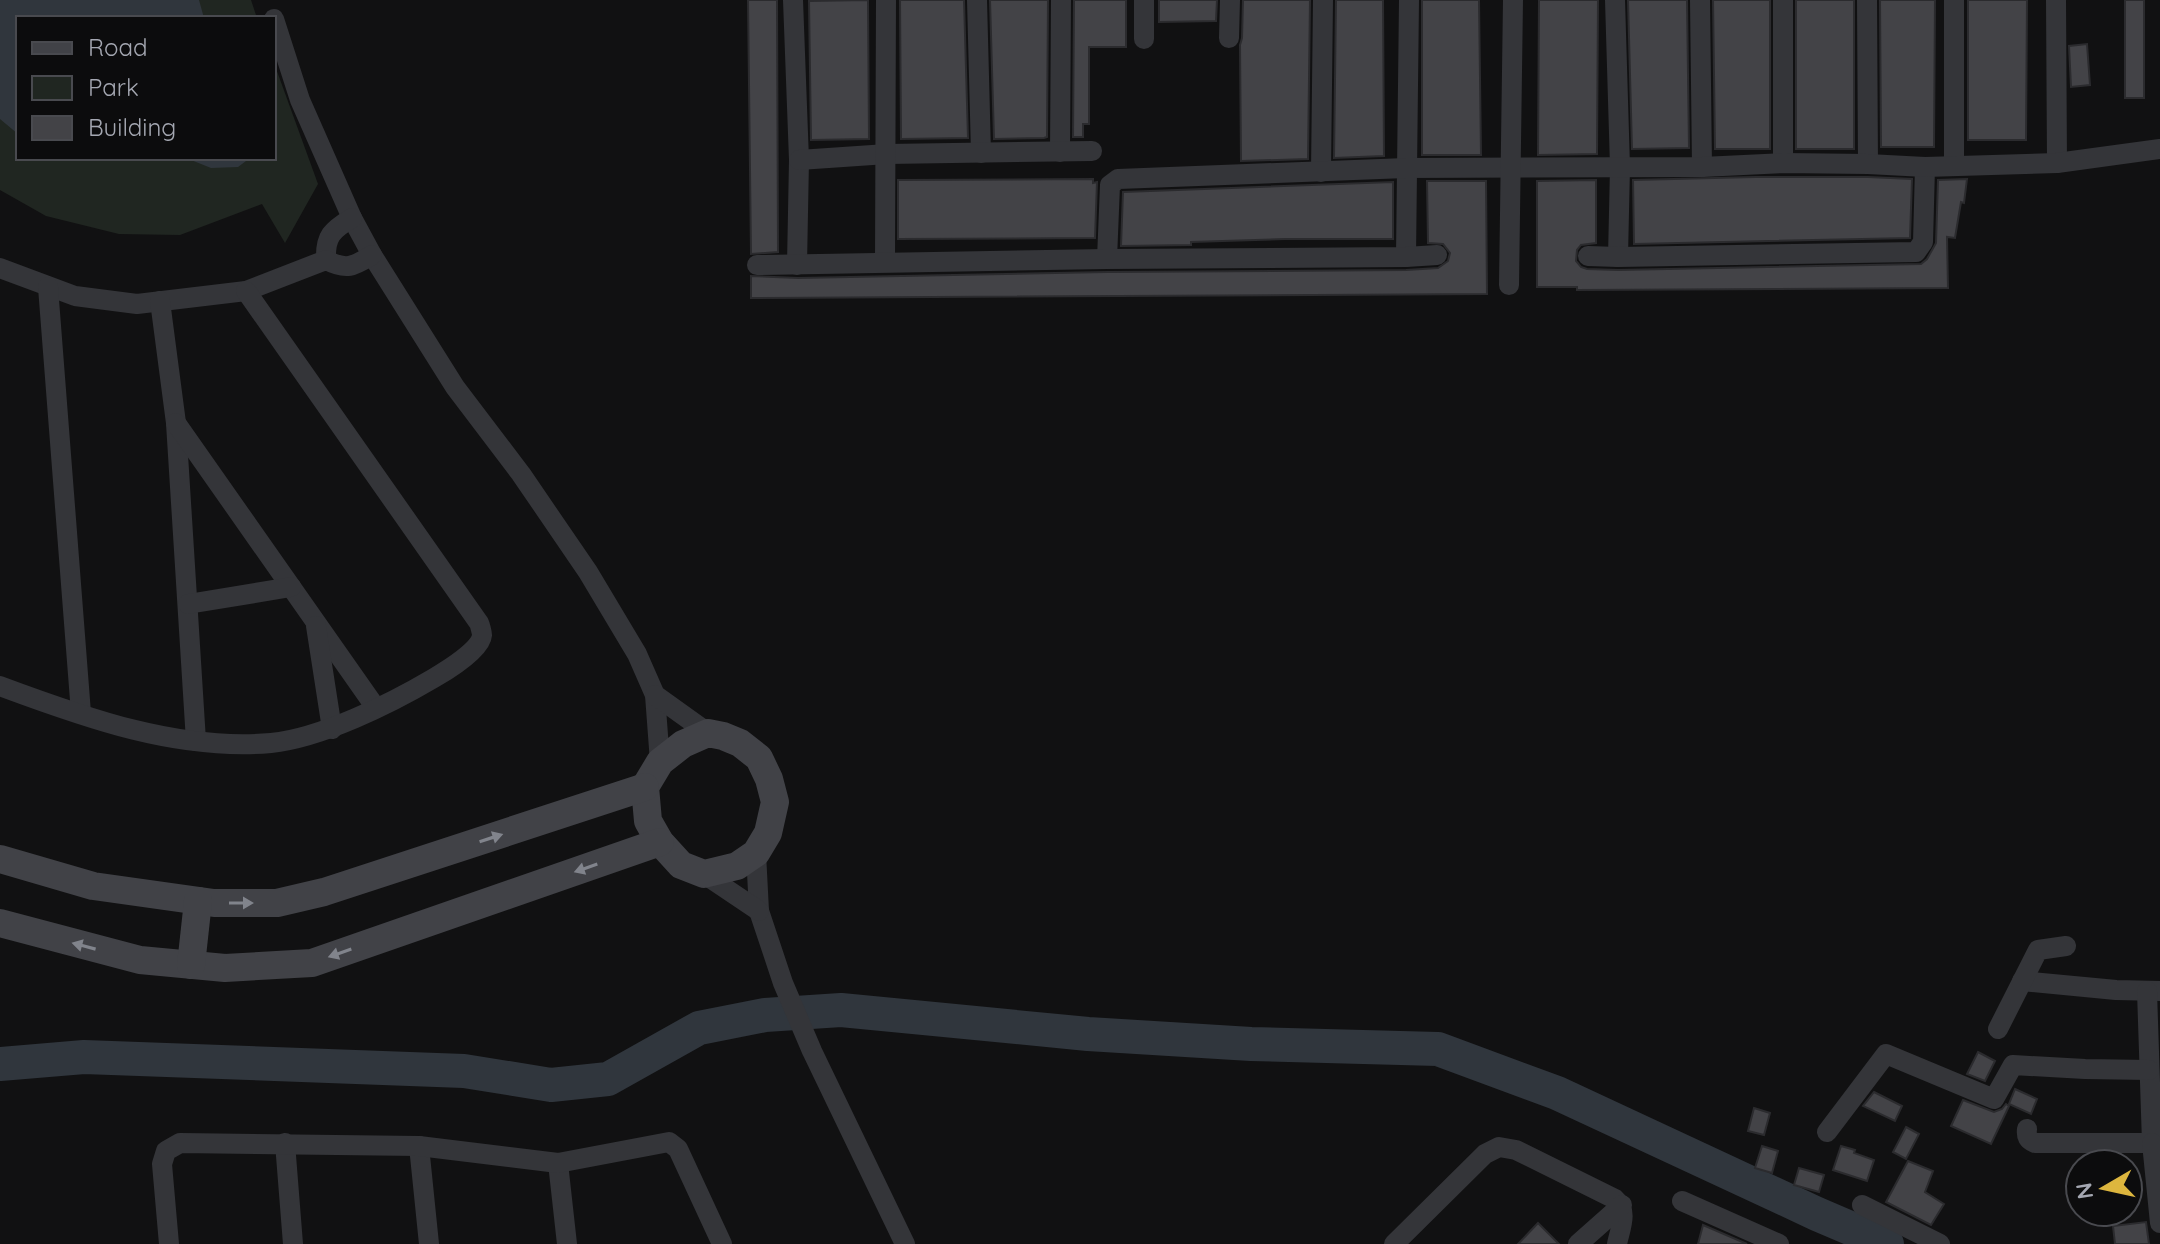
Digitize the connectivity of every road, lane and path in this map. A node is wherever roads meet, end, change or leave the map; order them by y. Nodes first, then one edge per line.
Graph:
1 (793, 0) edge
2 (886, 0) edge
3 (977, 0) edge
4 (1061, 0) edge
5 (1144, 0) edge
6 (1230, 0) edge
7 (1323, 0) edge
8 (1409, 0) edge
9 (1513, 0) edge
10 (1615, 0) edge
11 (1700, 0) edge
12 (1783, 0) edge
13 (1867, 0) edge
14 (1954, 0) edge
15 (2056, 0) edge
16 (276, 25) edge
17 (1229, 38) dead end
18 (1144, 39) dead end
19 (2160, 149) edge
20 (1092, 151) dead end
21 (1060, 152) junction
22 (981, 153) junction
23 (887, 154) junction
24 (799, 160) junction
25 (1783, 163) junction
26 (2057, 163) junction
27 (1868, 164) junction
28 (1954, 166) junction
29 (1620, 167) junction
30 (1702, 167) junction
31 (1925, 167) junction
32 (1406, 168) junction
33 (1512, 168) junction
34 (1321, 172) junction
35 (352, 218) junction
36 (372, 255) junction
37 (1437, 255) dead end
38 (1588, 256) dead end
39 (1406, 257) junction
40 (1618, 257) junction
41 (1107, 259) junction
42 (326, 260) junction
43 (885, 262) junction
44 (757, 265) dead end
45 (797, 265) junction
46 (0, 268) edge
47 (1509, 285) dead end
48 (48, 287) junction
49 (246, 291) junction
50 (160, 301) junction
51 (176, 423) junction
52 (291, 587) junction
53 (188, 604) junction
54 (316, 622) junction
55 (0, 686) edge
56 (655, 695) junction
57 (376, 708) junction
58 (81, 713) junction
59 (332, 729) junction
60 (708, 733) junction
61 (196, 741) junction
62 (660, 762) junction
63 (645, 787) junction
64 (660, 842) junction
65 (756, 853) junction
66 (0, 859) edge
67 (704, 874) junction
68 (198, 901) junction
69 (759, 911) junction
70 (0, 923) edge
71 (2066, 946) dead end
72 (191, 965) junction
73 (2022, 981) junction
74 (2154, 991) edge
75 (1998, 1029) dead end
76 (2149, 1070) junction
77 (2027, 1129) dead end
78 (1827, 1132) dead end
79 (285, 1143) junction
80 (2152, 1143) junction
81 (419, 1146) junction
82 (558, 1163) junction
83 (1682, 1201) dead end
84 (1622, 1205) junction
85 (1862, 1205) dead end
86 (2160, 1223) edge
87 (904, 1243) edge
88 (169, 1244) edge
89 (293, 1244) edge
90 (429, 1244) edge
91 (567, 1244) edge
92 (722, 1244) edge
93 (1394, 1244) edge
94 (1578, 1244) edge
95 (1617, 1244) edge
96 (1779, 1244) edge
97 (1940, 1244) edge

1 - 24 street
2 - 23 street
3 - 22 street
4 - 21 street
5 - 18 street
6 - 17 street
7 - 34 street
8 - 32 street
9 - 33 street
10 - 29 street
11 - 30 street
12 - 25 street
13 - 27 street
14 - 28 street
15 - 26 street
16 - 35 street
19 - 26 street
20 - 21 street
21 - 22 street
22 - 23 street
23 - 24 street
23 - 43 street
24 - 45 street
25 - 27 street
25 - 30 street
26 - 28 street
27 - 31 street
28 - 31 street
29 - 30 street
29 - 33 street
29 - 40 street
31 - 40 street
32 - 33 street
32 - 34 street
32 - 39 street
33 - 47 street
34 - 41 street
35 - 36 street
35 - 42 street
36 - 42 street
36 - 56 street
37 - 39 street
38 - 40 street
39 - 41 street
41 - 43 street
42 - 49 street
43 - 45 street
44 - 45 street
46 - 48 street
48 - 50 street
48 - 58 street
49 - 50 street
49 - 57 street
50 - 51 street
51 - 52 street
51 - 53 street
52 - 53 street
52 - 54 street
53 - 61 street
54 - 57 street
54 - 59 street
55 - 58 street
56 - 60 street
56 - 62 street
57 - 59 street
58 - 61 street
59 - 61 street
60 - 62 street
60 - 65 street
62 - 63 street
63 - 64 street
68 -> 63 street
64 - 67 street
64 -> 72 street
65 - 67 street
65 - 69 street
66 - 68 street
67 - 69 street
68 - 72 street
69 - 87 street
72 -> 70 street
71 - 73 street
73 - 74 street
73 - 75 street
74 - 76 street
76 - 78 street
76 - 80 street
77 - 80 street
79 - 81 street
79 - 88 street
79 - 89 street
80 - 86 street
81 - 82 street
81 - 90 street
82 - 91 street
82 - 92 street
83 - 96 street
84 - 93 street
84 - 94 street
84 - 95 street
85 - 97 street

